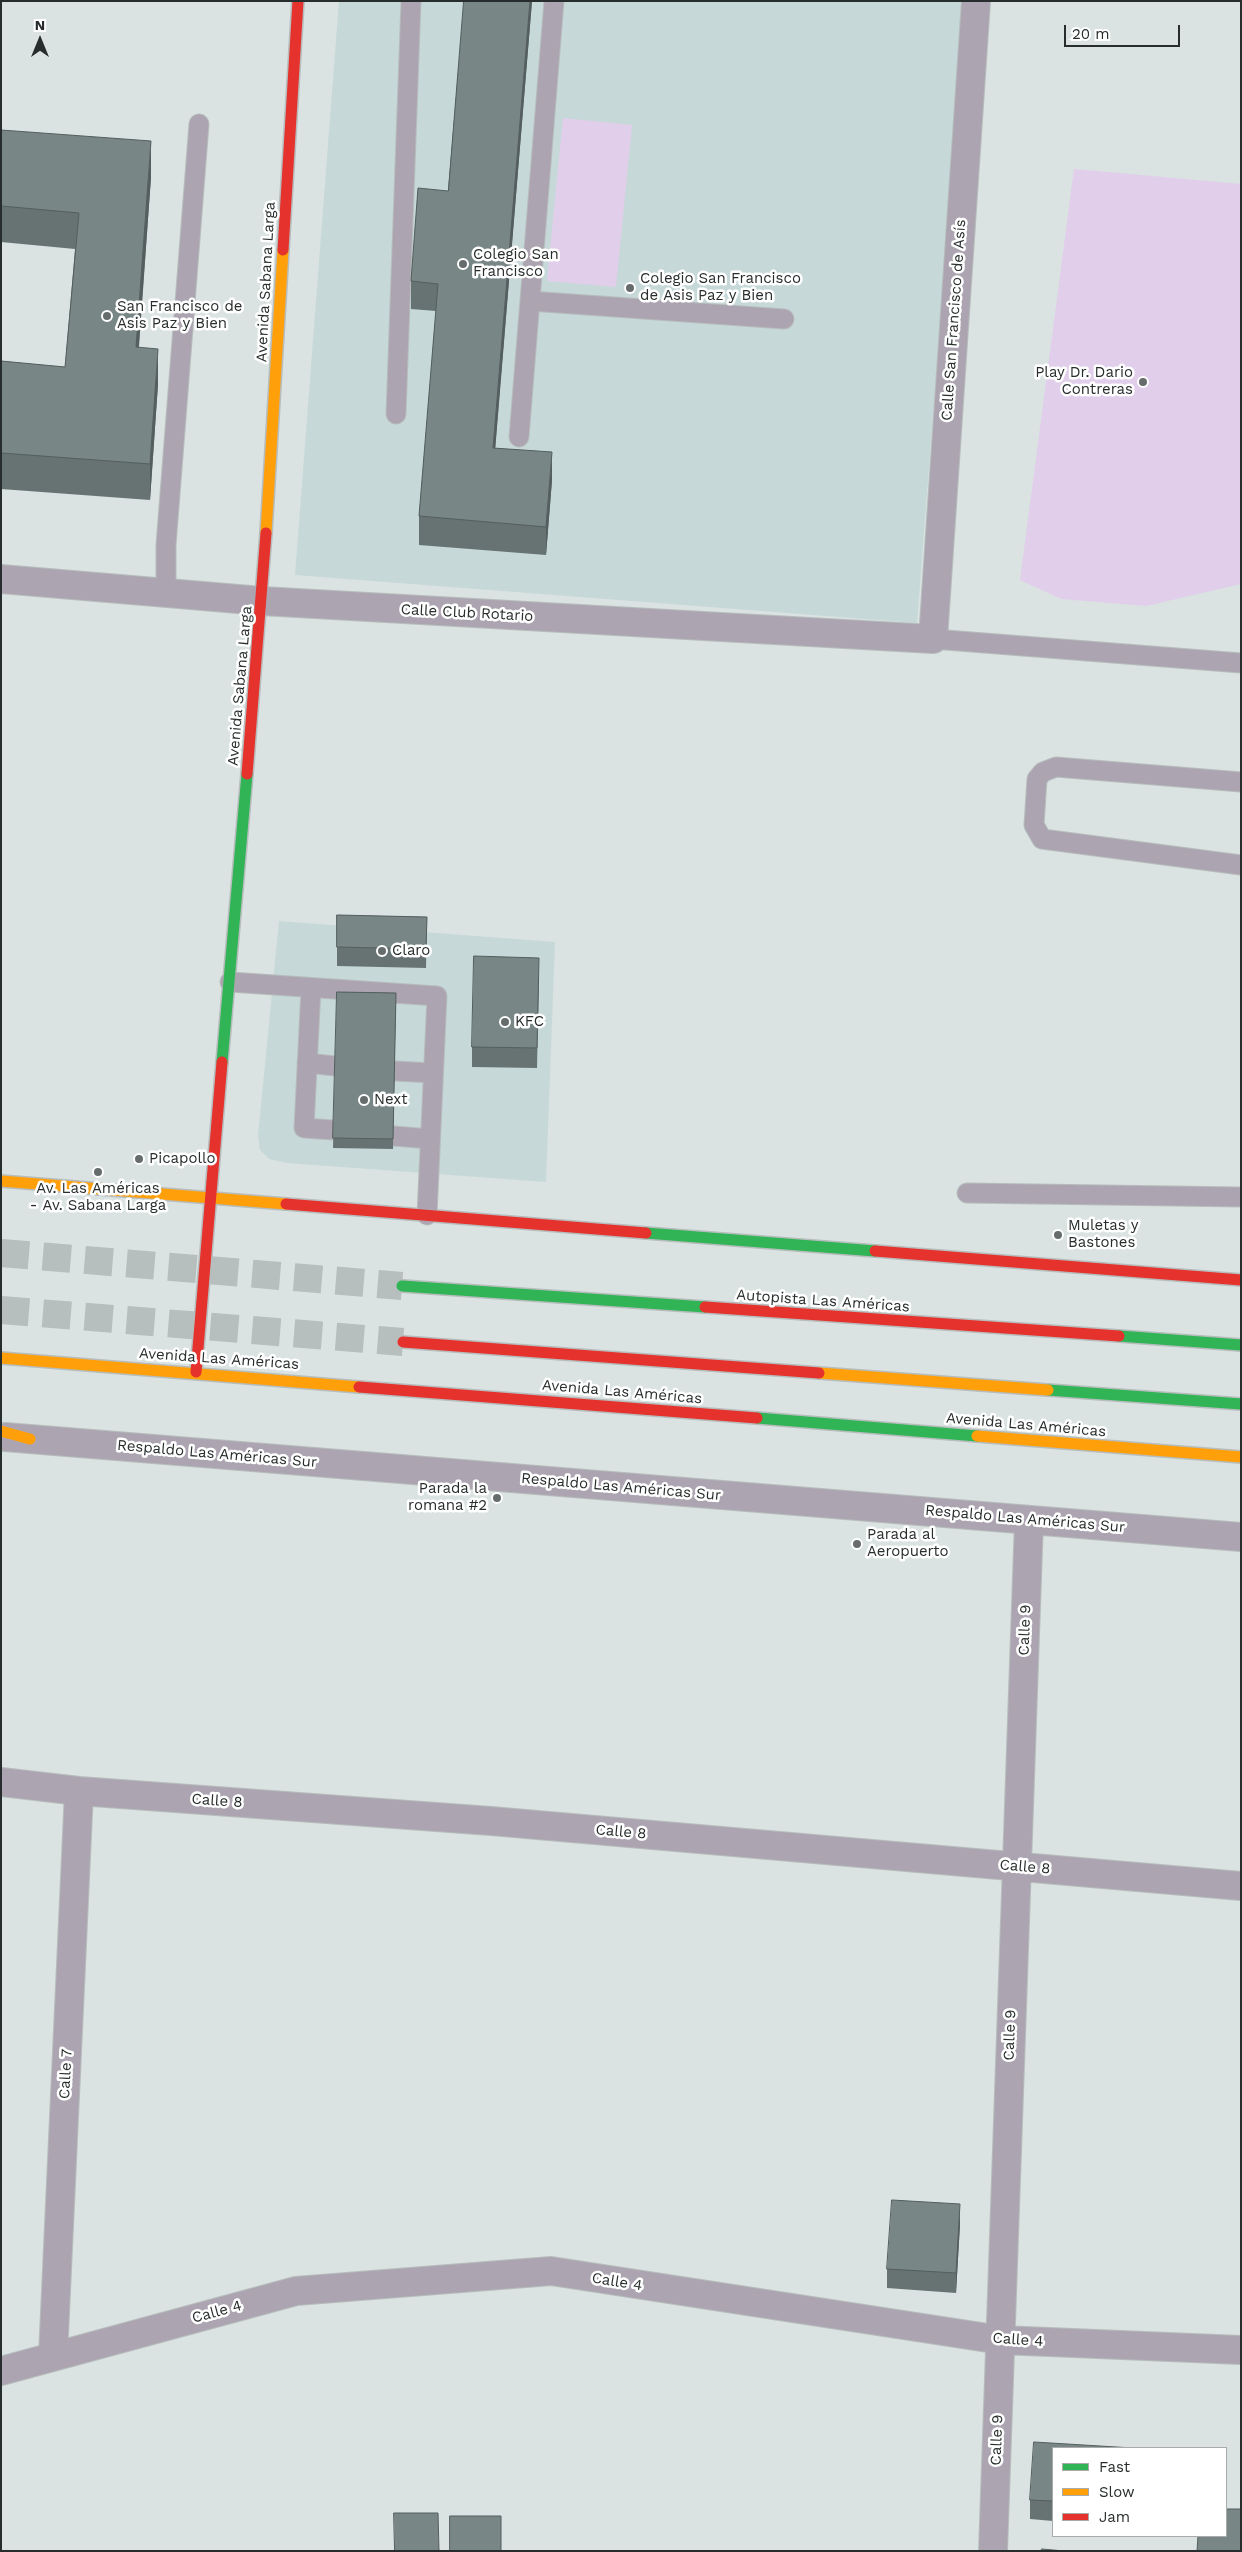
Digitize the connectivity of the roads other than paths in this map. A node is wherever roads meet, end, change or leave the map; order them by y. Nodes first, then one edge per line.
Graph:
1 (298, 1) edge
2 (411, 1) edge
3 (554, 1) edge
4 (976, 1) edge
5 (199, 124) dead end
6 (530, 301) junction
7 (784, 319) dead end
8 (396, 414) dead end
9 (519, 437) dead end
10 (1, 579) edge
11 (166, 593) junction
12 (262, 601) junction
13 (933, 639) junction
14 (1241, 663) edge
15 (1241, 782) edge
16 (1241, 865) edge
17 (230, 982) junction
18 (311, 988) junction
19 (307, 1063) junction
20 (335, 1066) edge
21 (395, 1070) edge
22 (433, 1073) junction
23 (334, 1130) edge
24 (394, 1136) edge
25 (430, 1139) junction
26 (1, 1181) edge
27 (967, 1193) dead end
28 (1241, 1197) edge
29 (212, 1199) junction
30 (428, 1215) junction
31 (1241, 1280) edge
32 (402, 1286) tunnel mouth
33 (403, 1342) tunnel mouth
34 (1241, 1345) edge
35 (1, 1358) edge
36 (196, 1372) junction
37 (1241, 1404) edge
38 (1, 1431) edge
39 (1, 1436) edge
40 (30, 1439) junction
41 (1241, 1457) edge
42 (1029, 1520) junction
43 (1241, 1537) edge
44 (1, 1782) edge
45 (79, 1791) junction
46 (1016, 1866) junction
47 (1241, 1886) edge
48 (1001, 2340) junction
49 (1241, 2350) edge
50 (53, 2356) junction
51 (1, 2371) edge
52 (993, 2551) edge

1 - 12 main road, Avenida Sabana Larga
2 - 8 lane
3 - 6 lane
4 - 13 street, Calle San Francisco de Asís
5 - 11 lane
6 - 7 lane
6 - 9 lane
10 - 11 street, Calle Club Rotario
11 - 12 street, Calle Club Rotario
12 - 13 street, Calle Club Rotario
12 - 17 main road, Avenida Sabana Larga
13 - 14 lane
15 - 16 lane
17 - 18 lane
17 - 29 main road, Avenida Sabana Larga
18 - 19 lane
18 - 22 lane
19 - 20 lane
19 - 23 lane
21 - 22 lane
22 - 25 lane
24 - 25 lane
25 - 30 lane
26 - 29 main road
27 - 28 lane
29 - 30 main road
29 - 36 main road, Avenida Sabana Larga
30 - 31 main road
32 - 34 main road, Autopista Las Américas
33 - 37 main road
35 - 36 main road, Avenida Las Américas
36 - 41 main road, Avenida Las Américas
38 - 40 main road
39 - 40 street, Respaldo Las Américas Sur
40 - 42 street, Respaldo Las Américas Sur
42 - 43 street, Respaldo Las Américas Sur
42 - 46 street, Calle 9
44 - 45 street, Calle 8
45 - 46 street, Calle 8
45 - 50 street, Calle 7
46 - 47 street, Calle 8
46 - 48 street, Calle 9
48 - 49 street, Calle 4
48 - 50 street, Calle 4
48 - 52 street, Calle 9
50 - 51 street, Calle 4

